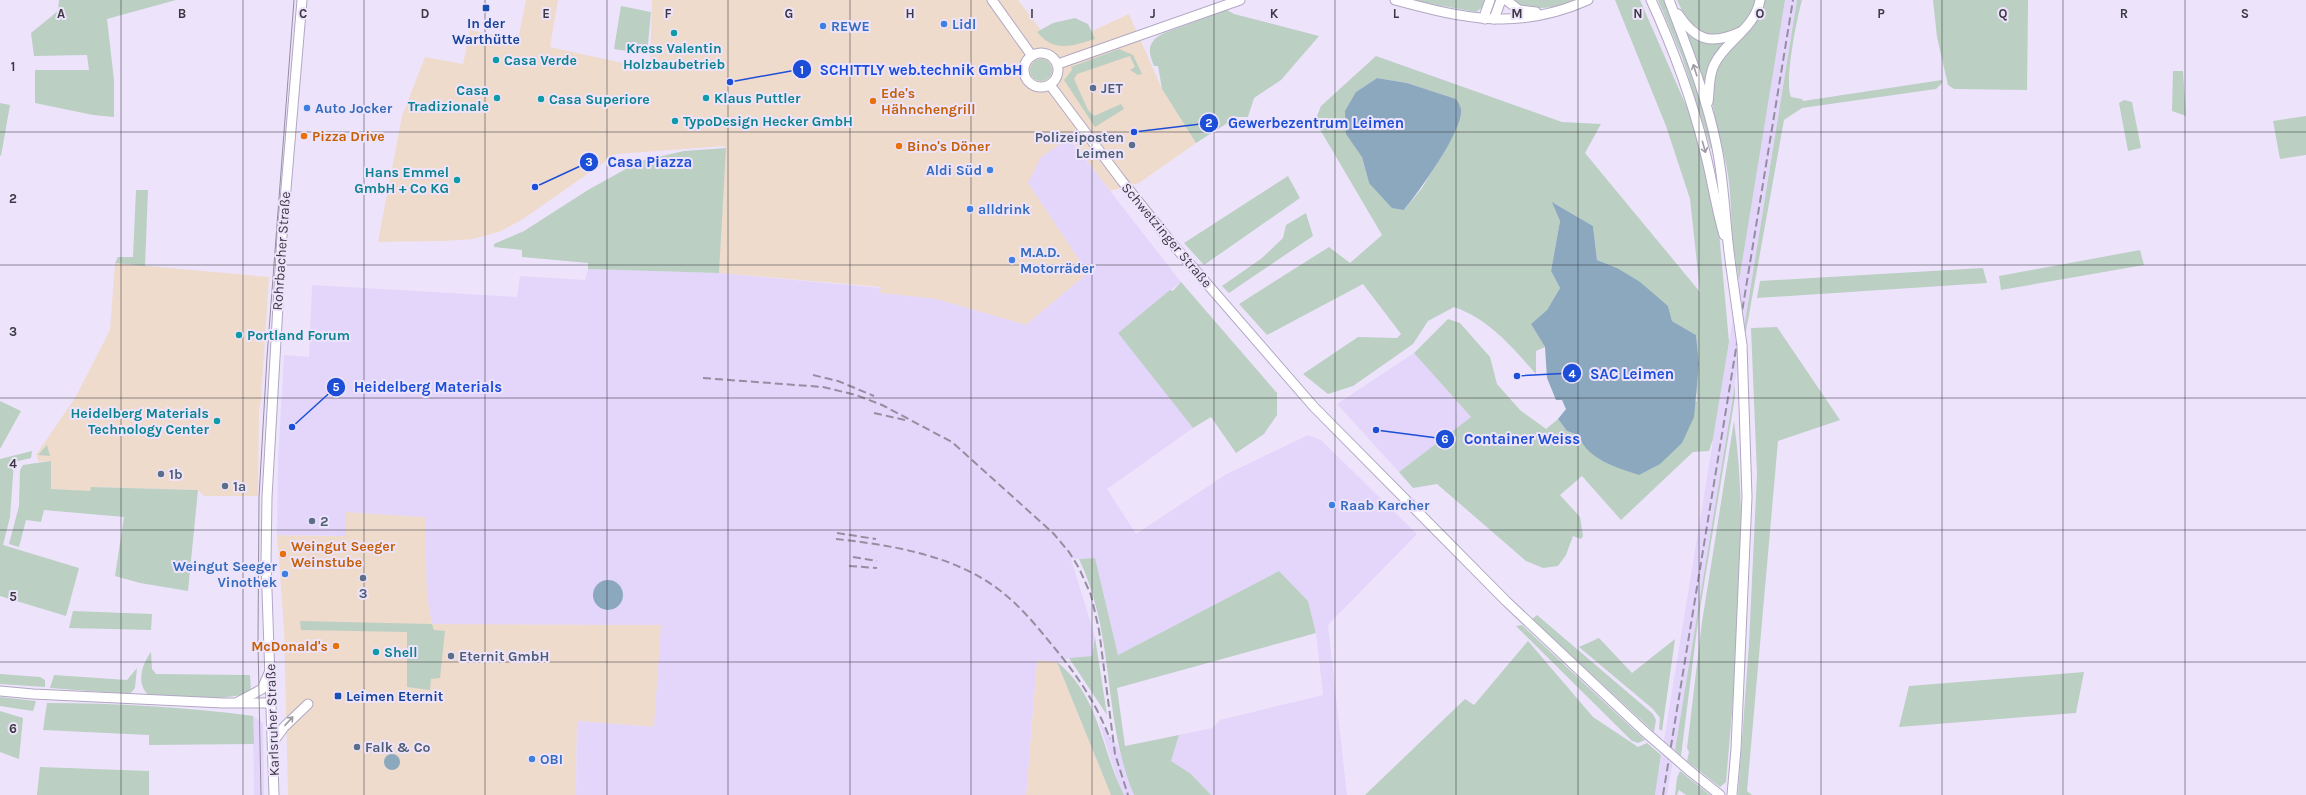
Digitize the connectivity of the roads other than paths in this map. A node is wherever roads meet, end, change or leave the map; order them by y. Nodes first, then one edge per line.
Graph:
1 (302, 0) edge
2 (992, 0) edge
3 (1240, 0) edge
4 (1395, 0) edge
5 (1490, 0) edge
6 (1502, 0) edge
7 (1506, 0) edge
8 (1588, 0) edge
9 (1650, 0) edge
10 (1669, 0) edge
11 (1760, 0) edge
12 (1548, 13) junction
13 (1485, 19) junction
14 (1494, 19) junction
15 (1743, 31) junction
16 (1032, 56) junction
17 (1058, 64) junction
18 (1050, 85) junction
19 (1707, 107) junction
20 (1729, 252) junction
21 (268, 598) joint
22 (271, 670) junction
23 (0, 691) edge
24 (235, 703) junction
25 (272, 703) junction
26 (308, 704) dead end
27 (273, 742) junction
28 (1718, 794) edge
29 (274, 795) edge
30 (1732, 795) edge

1 - 21 main road, Rohrbacher Straße
2 - 16 main road
3 - 17 main road
4 - 13 main road
5 - 13 main road
6 - 14 main road
7 - 12 main road
8 - 12 main road
9 -> 20 main road
10 - 15 main road
19 -> 10 main road
11 - 15 main road
12 - 14 main road
13 - 14 main road
15 - 19 main road
16 - 17 main road
16 - 18 main road
17 - 18 main road
18 - 28 main road, Schwetzinger Straße, bridge
19 - 20 main road
20 - 30 main road, bridge
21 - 22 main road, Karlsruher Straße
22 - 24 main road
22 - 25 main road, Karlsruher Straße
23 - 24 main road
24 - 25 main road
25 - 27 main road, Karlsruher Straße
27 -> 26 main road
27 - 29 main road, Karlsruher Straße

